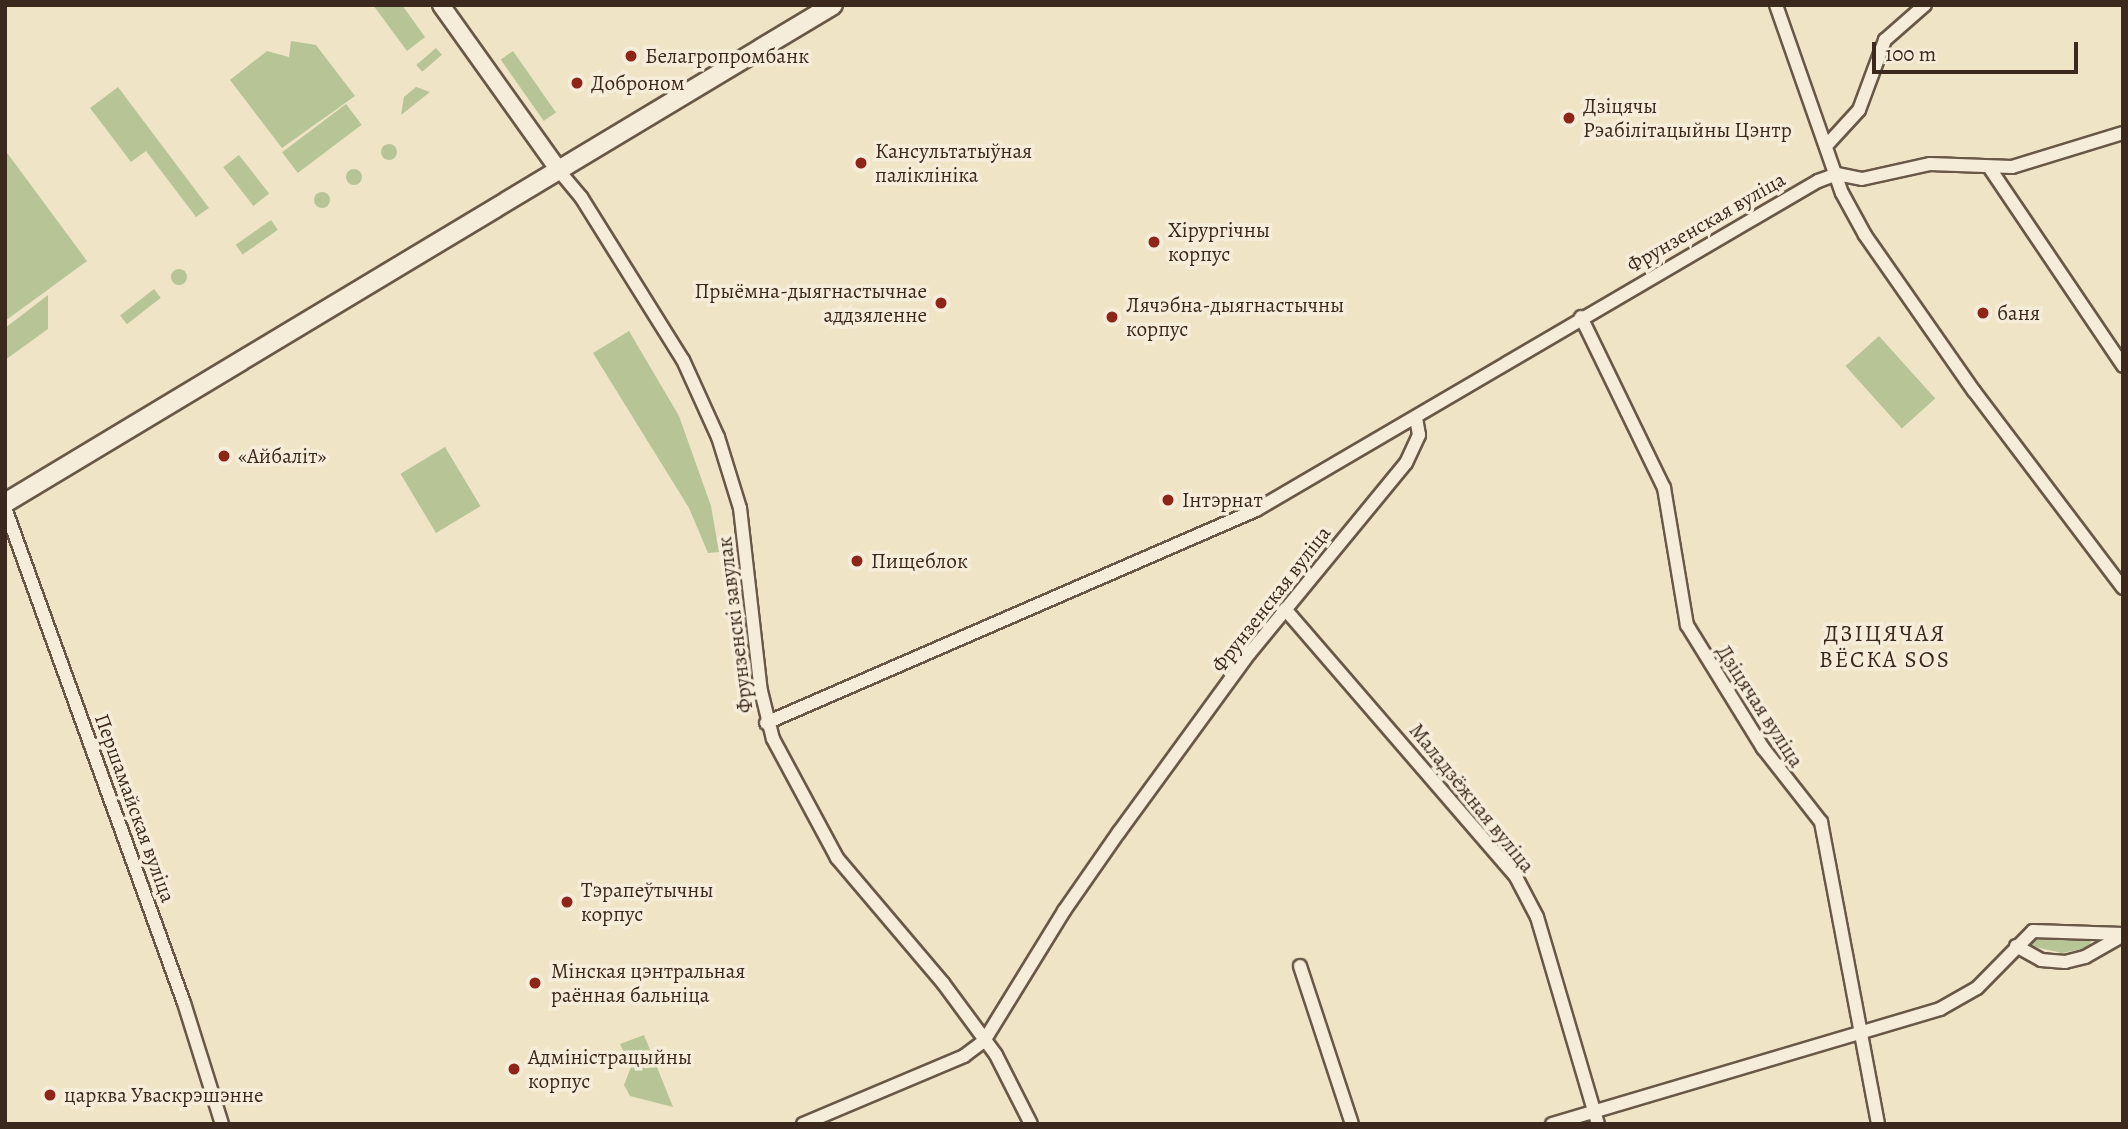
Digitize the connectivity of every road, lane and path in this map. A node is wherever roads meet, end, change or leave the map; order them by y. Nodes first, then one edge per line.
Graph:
1 (441, 5) edge
2 (833, 5) edge
3 (1776, 5) edge
4 (1925, 5) edge
5 (2123, 134) edge
6 (1826, 146) junction
7 (1989, 167) junction
8 (560, 172) junction
9 (1837, 174) junction
10 (1581, 317) junction
11 (2123, 366) edge
12 (1416, 418) junction
13 (5, 506) edge
14 (2123, 588) edge
15 (1285, 609) junction
16 (766, 723) junction
17 (2123, 935) edge
18 (2017, 946) junction
19 (1300, 966) dead end
20 (1860, 1034) junction
21 (984, 1041) junction
22 (1593, 1111) junction
23 (222, 1124) edge
24 (803, 1124) edge
25 (1031, 1124) edge
26 (1352, 1124) edge
27 (1552, 1124) edge
28 (1598, 1124) edge
29 (1878, 1124) edge

1 - 8 street
2 - 8 main road
3 - 6 street
4 - 6 street
5 - 7 street
6 - 9 street
7 - 9 street
7 - 11 street
8 - 13 main road
8 - 16 street, Фрунзенскі завулак
9 - 10 street, Фрунзенская вуліца
9 - 14 street
10 - 12 street, Фрунзенская вуліца
10 - 20 street, Дзіцячая вуліца
12 - 15 street, Фрунзенская вуліца
12 - 16 street
13 - 23 street, Першамайская вуліца
15 - 21 street, Фрунзенская вуліца
15 - 22 street, Маладзёжная вуліца
16 - 21 street, Фрунзенскі завулак
17 - 18 street
17 - 18 street
18 - 20 street
19 - 26 street
20 - 22 street
20 - 29 street, Дзіцячая вуліца
21 - 24 street, Фрунзенская вуліца
21 - 25 street, Фрунзенскі завулак
22 - 27 street
22 - 28 street, Маладзёжная вуліца

